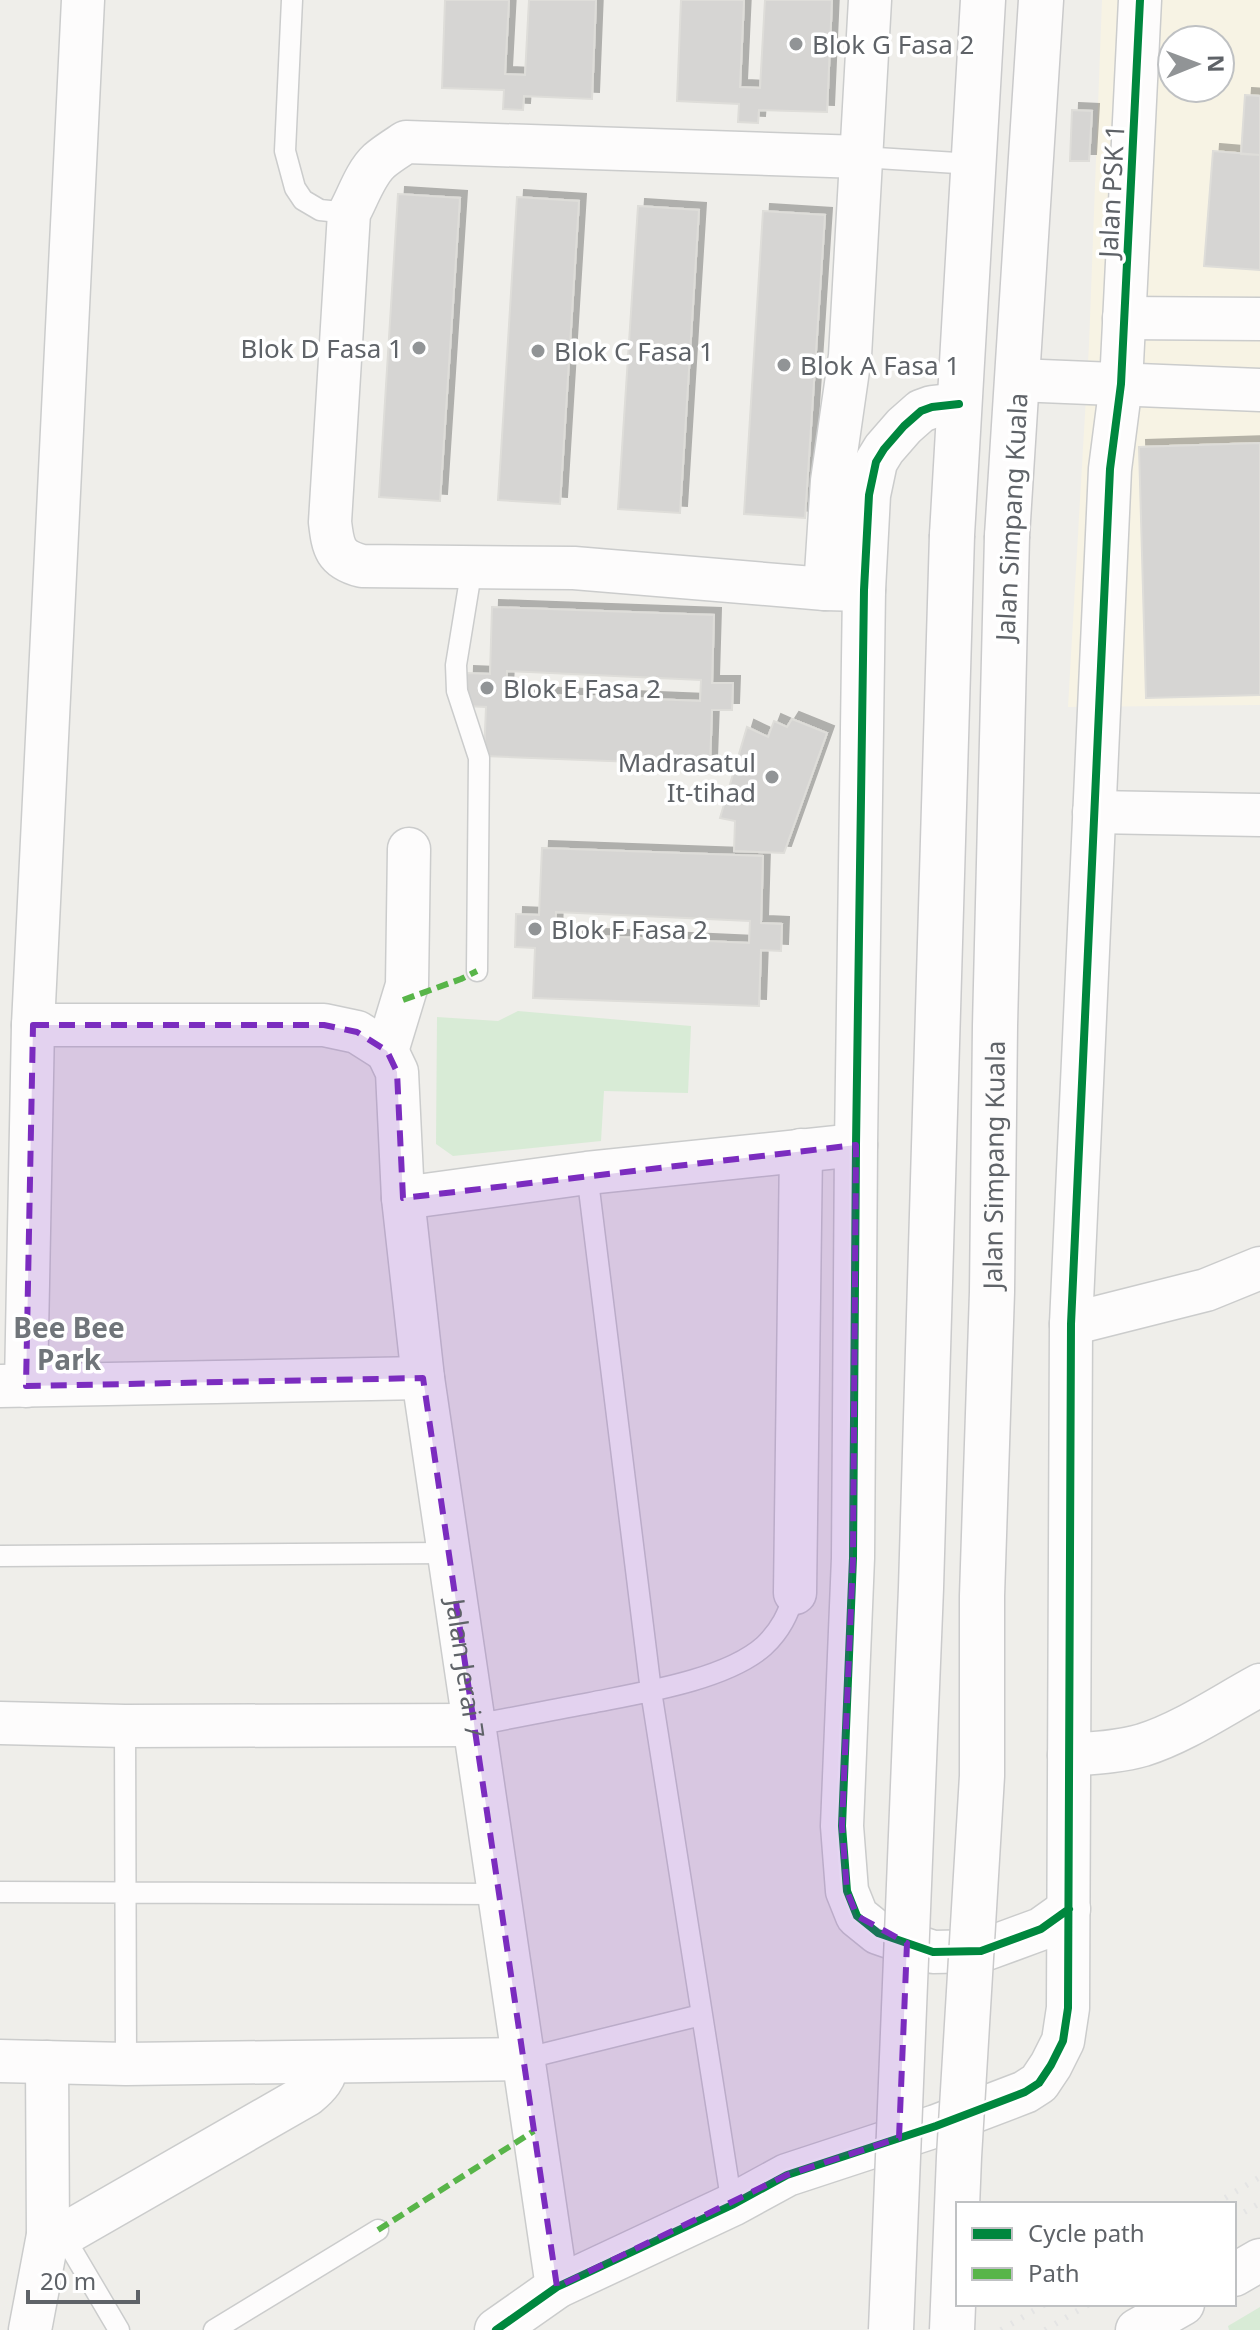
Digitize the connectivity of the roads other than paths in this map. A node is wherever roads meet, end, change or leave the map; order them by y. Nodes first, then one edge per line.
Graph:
1 (83, 0) edge
2 (292, 0) edge
3 (870, 0) edge
4 (983, 0) edge
5 (1041, 0) edge
6 (1140, 0) edge
7 (861, 157) junction
8 (973, 164) junction
9 (349, 213) junction
10 (1124, 318) junction
11 (1260, 319) edge
12 (1017, 380) junction
13 (1121, 384) junction
14 (1260, 390) edge
15 (959, 404) junction
16 (472, 567) junction
17 (844, 589) junction
18 (1094, 812) junction
19 (1260, 815) edge
20 (409, 849) dead end
21 (477, 971) dead end
22 (33, 1025) junction
23 (387, 1051) junction
24 (856, 1145) junction
25 (801, 1150) junction
26 (587, 1173) junction
27 (403, 1198) junction
28 (1260, 1268) edge
29 (1071, 1324) junction
30 (423, 1378) junction
31 (13, 1386) edge
32 (448, 1553) junction
33 (0, 1556) edge
34 (795, 1593) joint
35 (1260, 1685) edge
36 (651, 1691) junction
37 (0, 1723) edge
38 (474, 1725) junction
39 (125, 1726) junction
40 (1069, 1755) junction
41 (126, 1891) junction
42 (0, 1892) edge
43 (499, 1894) junction
44 (1069, 1909) junction
45 (701, 2015) junction
46 (523, 2059) junction
47 (0, 2061) edge
48 (47, 2062) junction
49 (327, 2062) junction
50 (126, 2064) junction
51 (957, 2202) edge
52 (732, 2205) junction
53 (378, 2230) dead end
54 (956, 2231) edge
55 (55, 2235) junction
56 (1260, 2260) edge
57 (1236, 2274) edge
58 (557, 2287) junction
59 (1179, 2306) edge
60 (30, 2330) edge
61 (119, 2330) edge
62 (214, 2330) edge
63 (496, 2330) edge
64 (891, 2330) edge
65 (952, 2330) edge
66 (1137, 2330) edge

1 - 22 street
2 - 9 lane
3 - 7 street
4 - 8 main road
5 - 12 main road, Jalan Simpang Kuala
6 - 10 street, Jalan PSK 1
7 - 8 lane
7 - 9 street
7 - 17 street
8 - 15 main road
9 - 16 street
10 - 11 street
10 - 13 street, Jalan PSK 1
12 - 13 street
12 - 51 main road, Jalan Simpang Kuala, bridge
13 - 14 street
13 - 18 street, Jalan PSK 1
15 - 17 street
15 - 64 main road, bridge
16 - 17 street
16 - 21 lane
17 - 24 street
18 - 19 street
18 - 29 street, Jalan PSK 1
20 - 23 street
22 - 23 street
22 - 31 street
23 - 27 street, Jalan Jerai 7
24 - 25 street
24 - 44 street
25 - 26 street
25 - 34 street
26 - 27 street
26 - 36 lane
27 - 30 street, Jalan Jerai 7
28 - 29 street
29 - 40 street, Jalan PSK 1
30 - 31 street
30 - 32 street, Jalan Jerai 7
32 - 33 lane
32 - 38 street, Jalan Jerai 7
34 - 36 lane
35 - 40 street
36 - 38 lane
36 - 45 lane
37 - 39 street
38 - 39 street
38 - 43 street, Jalan Jerai 7
39 - 41 lane
40 - 44 street, Jalan PSK 1
41 - 42 lane
41 - 43 lane
41 - 50 lane
43 - 46 street, Jalan Jerai 7
44 - 52 street, Jalan PSK 1
45 - 46 lane
45 - 52 lane
46 - 49 street
46 - 58 street, Jalan Jerai 7
47 - 48 street
48 - 50 street
48 - 55 street
49 - 50 street
49 - 55 street
52 - 58 street, Jalan PSK 1
53 - 62 lane
54 - 65 main road, Jalan Simpang Kuala, bridge
55 - 60 street
55 - 61 lane
56 - 57 street
58 - 63 street, Jalan PSK 1
59 - 66 street

